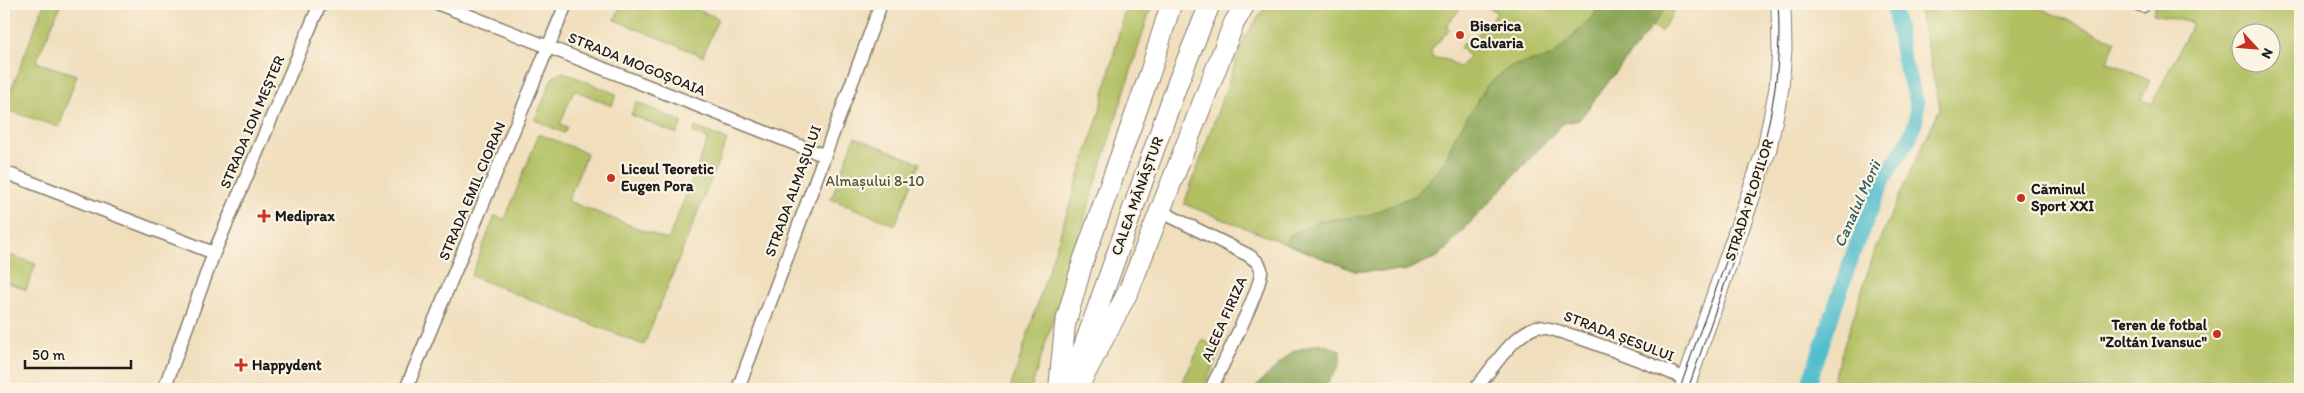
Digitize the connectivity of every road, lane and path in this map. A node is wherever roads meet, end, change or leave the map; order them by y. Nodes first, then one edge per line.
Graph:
1 (320, 4) edge
2 (439, 4) edge
3 (566, 4) edge
4 (881, 4) edge
5 (1171, 4) edge
6 (1210, 4) edge
7 (1245, 4) edge
8 (1781, 4) edge
9 (549, 47) junction
10 (823, 155) junction
11 (4, 172) edge
12 (1160, 211) junction
13 (214, 253) junction
14 (1685, 384) edge
15 (164, 389) edge
16 (406, 389) edge
17 (738, 389) edge
18 (1059, 389) edge
19 (1069, 389) edge
20 (1077, 389) edge
21 (1210, 389) edge
22 (1475, 389) edge

1 - 13 street, STRADA ION MEȘTER
2 - 9 street, STRADA MOGOȘOAIA
3 - 9 street, STRADA EMIL CIORAN
4 - 10 street, STRADA ALMAȘULUI
5 - 18 main road
6 - 19 main road, CALEA MĂNĂȘTUR
7 - 12 main road
8 - 14 main road, STRADA PLOPILOR
9 - 10 street, STRADA MOGOȘOAIA
9 - 16 street, STRADA EMIL CIORAN
10 - 17 street, STRADA ALMAȘULUI
11 - 13 street
12 - 20 main road
12 - 21 street, ALEEA FIRIZA
13 - 15 street, STRADA ION MEȘTER
14 - 22 street, STRADA ȘESULUI

